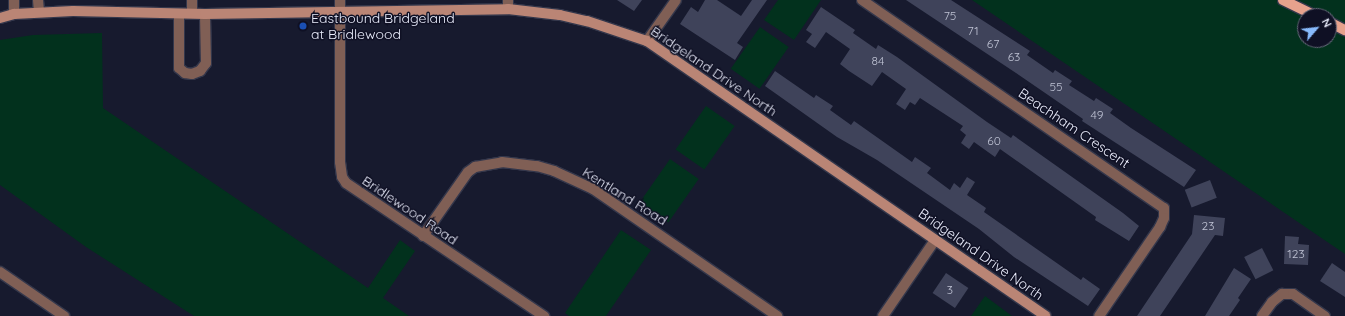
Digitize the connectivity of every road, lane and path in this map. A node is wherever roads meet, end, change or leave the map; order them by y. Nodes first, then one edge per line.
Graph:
1 (14, 0) edge
2 (38, 0) edge
3 (192, 0) edge
4 (340, 0) edge
5 (676, 0) edge
6 (862, 0) edge
7 (1283, 0) edge
8 (508, 5) edge
9 (1300, 8) edge
10 (340, 11) junction
11 (39, 12) junction
12 (192, 13) junction
13 (14, 14) junction
14 (179, 14) junction
15 (205, 14) junction
16 (0, 18) edge
17 (647, 41) junction
18 (422, 236) junction
19 (935, 240) junction
20 (0, 272) edge
21 (64, 316) edge
22 (544, 316) edge
23 (777, 316) edge
24 (883, 316) edge
25 (1045, 316) edge
26 (1100, 316) edge
27 (1262, 316) edge
28 (1325, 316) edge

1 - 13 street
2 - 11 street
3 - 12 street
4 - 10 street, Bridlewood Road
5 - 17 street
6 - 26 street, Beachham Crescent
7 - 9 main road
8 - 10 street, Bridgeland Drive North
8 - 17 street, Bridgeland Drive North
10 - 15 street, Bridgeland Drive North
10 - 18 street, Bridlewood Road
11 - 13 street, Bridgeland Drive North
11 - 14 street, Bridgeland Drive North
12 - 14 street, Bridgeland Drive North
12 - 15 street, Bridgeland Drive North
13 - 16 street, Bridgeland Drive North
14 - 15 street
17 - 19 street, Bridgeland Drive North
18 - 22 street, Bridlewood Road
18 - 23 street, Kentland Road
19 - 24 street
19 - 25 street, Bridgeland Drive North
20 - 21 street
27 - 28 street

